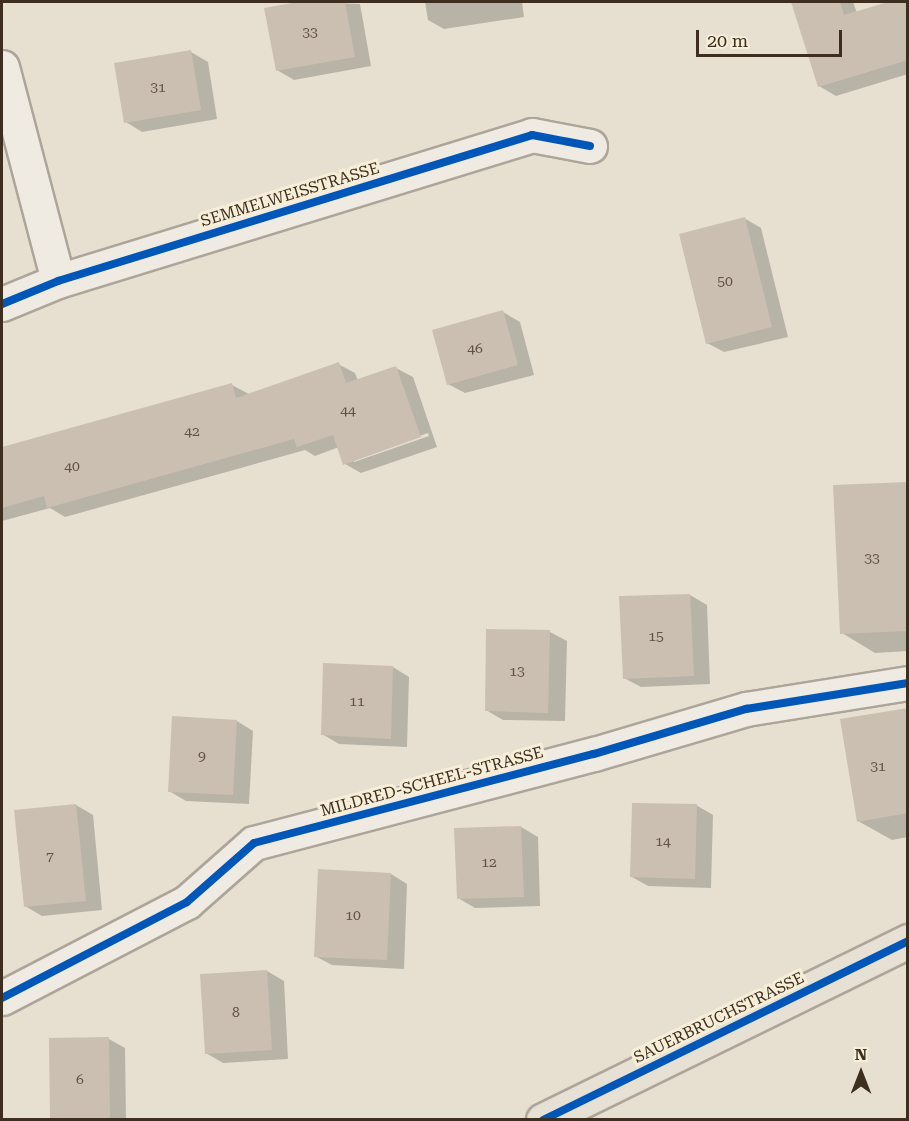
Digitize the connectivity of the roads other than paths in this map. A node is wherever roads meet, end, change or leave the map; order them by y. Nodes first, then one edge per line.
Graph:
1 (2, 67) edge
2 (590, 146) dead end
3 (58, 280) junction
4 (2, 304) edge
5 (908, 683) edge
6 (908, 941) edge
7 (2, 998) edge
8 (543, 1119) edge

1 - 3 street
2 - 3 street, SEMMELWEISSTRASSE
3 - 4 street, SEMMELWEISSTRASSE
5 - 7 street, MILDRED-SCHEEL-STRASSE
6 - 8 main road, SAUERBRUCHSTRASSE

